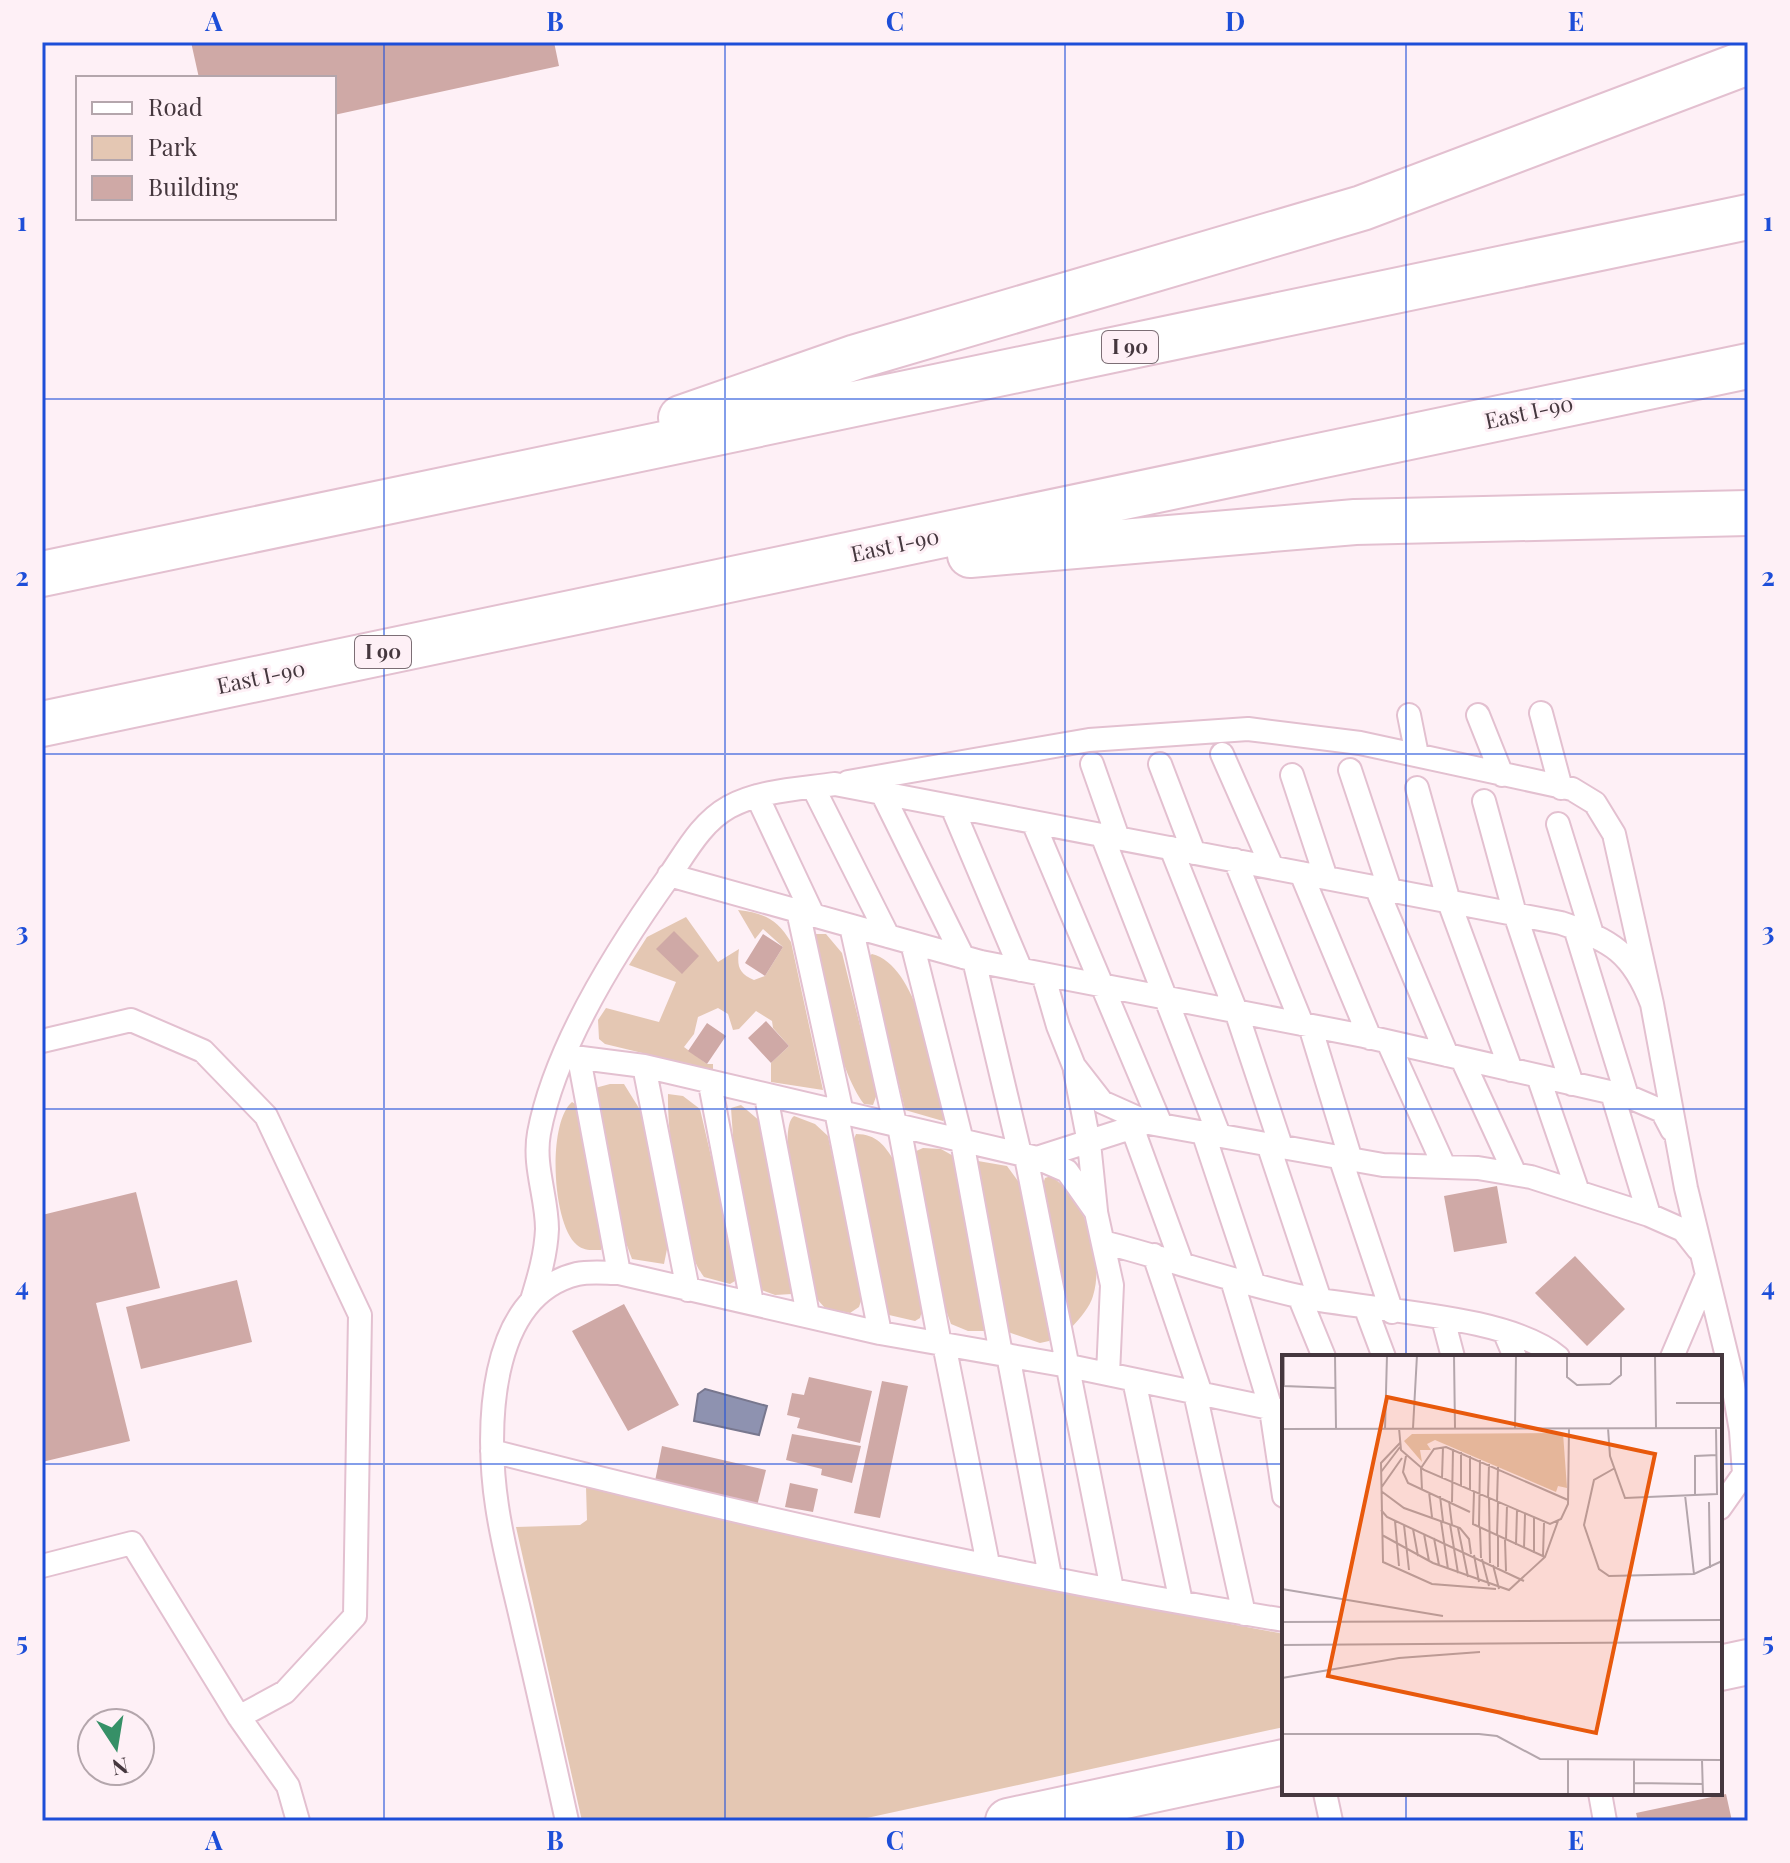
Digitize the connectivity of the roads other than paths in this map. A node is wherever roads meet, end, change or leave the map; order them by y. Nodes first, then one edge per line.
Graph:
1 (1748, 62) edge
2 (1748, 217) edge
3 (1748, 366) edge
4 (512, 477) junction
5 (1748, 513) edge
6 (42, 574) edge
7 (725, 581) junction
8 (1541, 713) dead end
9 (1409, 715) dead end
10 (1478, 715) dead end
11 (42, 724) edge
12 (1222, 754) dead end
13 (1417, 755) junction
14 (1092, 764) dead end
15 (1160, 764) dead end
16 (1350, 770) dead end
17 (1292, 775) dead end
18 (1502, 775) junction
19 (824, 786) junction
20 (1417, 788) dead end
21 (1561, 788) junction
22 (882, 793) junction
23 (757, 796) junction
24 (1484, 801) dead end
25 (952, 807) junction
26 (1033, 822) junction
27 (1558, 824) dead end
28 (1110, 837) junction
29 (1171, 848) junction
30 (1194, 853) junction
31 (1235, 860) junction
32 (1271, 865) junction
33 (1301, 873) junction
34 (669, 875) junction
35 (1326, 878) junction
36 (1383, 889) junction
37 (1449, 902) junction
38 (806, 913) junction
39 (1515, 914) junction
40 (851, 926) junction
41 (1584, 931) junction
42 (888, 936) junction
43 (912, 943) junction
44 (968, 958) junction
45 (1032, 972) junction
46 (1103, 986) junction
47 (1167, 998) junction
48 (1652, 1004) junction
49 (1236, 1011) junction
50 (1306, 1025) junction
51 (1379, 1040) junction
52 (42, 1041) edge
53 (572, 1057) junction
54 (1455, 1057) junction
55 (644, 1066) junction
56 (1074, 1066) junction
57 (1511, 1070) junction
58 (1538, 1076) junction
59 (710, 1084) junction
60 (1572, 1084) junction
61 (1619, 1095) junction
62 (766, 1096) junction
63 (839, 1112) junction
64 (897, 1125) junction
65 (1147, 1125) junction
66 (1211, 1134) junction
67 (1677, 1138) junction
68 (962, 1141) junction
69 (1089, 1143) junction
70 (1274, 1145) junction
71 (1028, 1156) junction
72 (1346, 1158) junction
73 (1444, 1166) junction
74 (1515, 1174) junction
75 (1578, 1192) junction
76 (1096, 1212) junction
77 (1649, 1215) junction
78 (1103, 1242) junction
79 (1154, 1255) junction
80 (1182, 1264) junction
81 (1705, 1265) junction
82 (619, 1273) junction
83 (1243, 1282) junction
84 (688, 1290) junction
85 (1310, 1298) junction
86 (532, 1300) junction
87 (752, 1303) junction
88 (1366, 1309) junction
89 (1392, 1312) junction
90 (808, 1315) junction
91 (1443, 1319) junction
92 (1504, 1331) junction
93 (880, 1333) junction
94 (942, 1344) junction
95 (1004, 1355) junction
96 (1324, 1355) edge
97 (1383, 1355) edge
98 (1452, 1355) edge
99 (1514, 1355) edge
100 (1556, 1355) edge
101 (1673, 1355) edge
102 (1069, 1366) junction
103 (1731, 1373) junction
104 (1108, 1374) junction
105 (1134, 1380) junction
106 (1722, 1392) edge
107 (1198, 1393) junction
108 (1277, 1410) edge
109 (492, 1451) junction
110 (1282, 1471) edge
111 (1722, 1505) edge
112 (988, 1564) junction
113 (42, 1566) edge
114 (1050, 1576) junction
115 (1112, 1589) junction
116 (1181, 1602) junction
117 (1244, 1614) junction
118 (1282, 1620) edge
119 (1748, 1662) edge
120 (1722, 1668) edge
121 (239, 1717) junction
122 (1282, 1762) edge
123 (1325, 1795) edge
124 (1600, 1795) edge
125 (298, 1821) edge
126 (567, 1821) edge
127 (1008, 1821) edge
128 (1331, 1821) edge
129 (1605, 1821) edge

1 - 4 main road
2 - 4 main road, I 90
3 - 7 main road, East I-90 / I 90
4 - 6 main road, I 90
5 - 7 main road
7 - 11 main road, East I-90 / I 90
8 - 21 lane
9 - 13 lane
10 - 18 lane
12 - 32 lane
13 - 18 lane
13 - 19 lane
14 - 28 lane
15 - 30 lane
16 - 36 lane
17 - 35 lane
18 - 21 lane
19 - 22 lane
19 - 23 lane
19 - 42 lane
20 - 37 lane
21 - 48 lane
22 - 25 lane
22 - 44 lane
23 - 34 lane
23 - 38 lane
24 - 39 lane
25 - 26 lane
25 - 45 lane
26 - 28 lane
26 - 46 lane
27 - 41 lane
28 - 29 lane
28 - 47 lane
29 - 30 lane
29 - 49 lane
30 - 31 lane
31 - 32 lane
31 - 50 lane
32 - 33 lane
33 - 35 lane
33 - 51 lane
34 - 38 lane
34 - 53 lane
35 - 36 lane
36 - 37 lane
36 - 54 lane
37 - 39 lane
37 - 57 lane
38 - 40 lane
38 - 63 lane
39 - 41 lane
39 - 60 lane
40 - 42 lane
40 - 64 lane
41 - 48 lane
41 - 61 lane
42 - 43 lane
43 - 44 lane
43 - 68 lane
44 - 45 lane
44 - 71 lane
45 - 46 lane
45 - 56 lane
46 - 47 lane
46 - 65 lane
47 - 49 lane
47 - 66 lane
48 - 67 lane
49 - 50 lane
49 - 70 lane
50 - 51 lane
50 - 72 lane
51 - 54 lane
51 - 73 lane
52 - 121 lane
53 - 55 lane
53 - 82 lane
53 - 86 lane
54 - 57 lane
54 - 74 lane
55 - 59 lane
55 - 84 lane
56 - 65 lane
56 - 69 lane
57 - 58 lane
58 - 60 lane
58 - 75 lane
59 - 62 lane
59 - 87 lane
60 - 61 lane
61 - 67 lane
61 - 77 lane
62 - 63 lane
62 - 90 lane
63 - 64 lane
63 - 93 lane
64 - 68 lane
64 - 94 lane
65 - 66 lane
65 - 69 lane
65 - 80 lane
66 - 70 lane
66 - 83 lane
67 - 81 lane
68 - 71 lane
68 - 95 lane
69 - 71 lane
69 - 76 lane
70 - 72 lane
70 - 85 lane
71 - 76 lane
71 - 102 lane
72 - 73 lane
72 - 89 lane
73 - 74 lane
74 - 75 lane
75 - 77 lane
76 - 78 lane
77 - 81 lane
78 - 79 lane
78 - 104 lane
79 - 80 lane
79 - 107 lane
80 - 83 lane
81 - 101 lane
81 - 103 lane
82 - 84 lane
82 - 86 lane
83 - 85 lane
83 - 108 lane
84 - 87 lane
85 - 88 lane
85 - 96 lane
86 - 109 lane
87 - 90 lane
88 - 89 lane
88 - 97 lane
89 - 91 lane
90 - 93 lane
91 - 92 lane
91 - 98 lane
92 - 99 lane
92 - 100 lane
93 - 94 lane
94 - 95 lane
94 - 112 lane
95 - 102 lane
95 - 114 lane
102 - 104 lane
102 - 115 lane
103 - 106 lane
103 - 111 lane
104 - 105 lane
105 - 107 lane
105 - 116 lane
107 - 108 lane
107 - 117 lane
108 - 110 lane
109 - 112 lane
109 - 126 lane
112 - 114 lane
113 - 121 lane
114 - 115 lane
115 - 116 lane
116 - 117 lane
117 - 118 lane
119 - 120 main road
121 - 125 lane
122 - 127 main road
123 - 128 lane
124 - 129 lane

